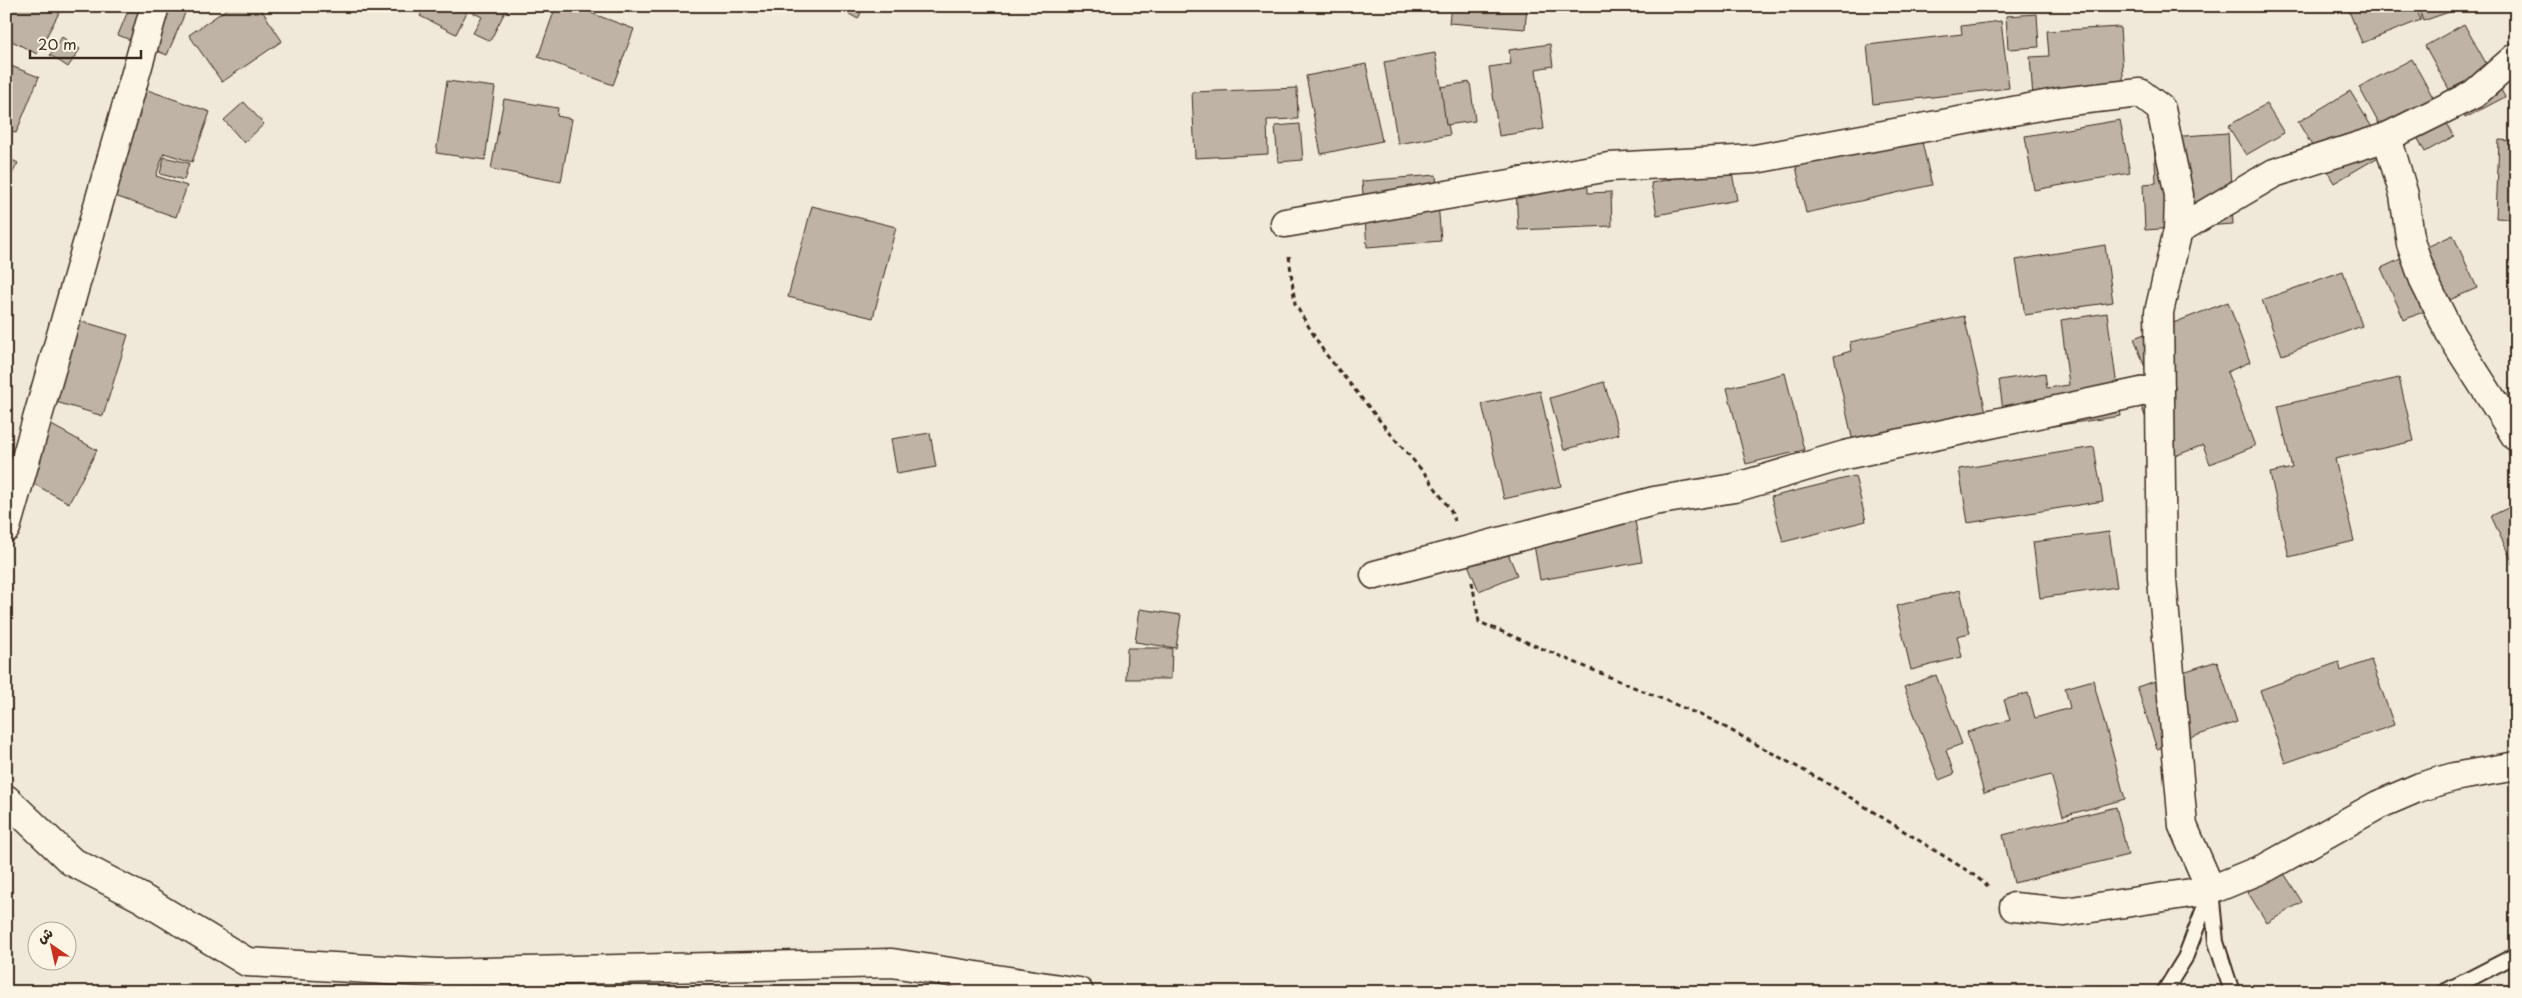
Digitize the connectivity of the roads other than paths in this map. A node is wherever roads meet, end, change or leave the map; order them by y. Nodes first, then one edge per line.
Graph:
1 (155, 6) edge
2 (2516, 57) edge
3 (2387, 137) junction
4 (1285, 222) road end
5 (2178, 230) junction
6 (2160, 388) junction
7 (2516, 437) edge
8 (6, 528) edge
9 (1375, 575) dead end
10 (2516, 766) edge
11 (6, 799) edge
12 (2212, 890) junction
13 (2014, 907) road end
14 (2516, 955) edge
15 (1079, 992) edge
16 (2164, 992) edge
17 (2232, 992) edge
18 (2444, 992) edge

1 - 8 street
2 - 3 street
3 - 5 street
3 - 7 street
4 - 5 street
5 - 6 street
6 - 9 street
6 - 12 street
10 - 12 street
11 - 15 street
12 - 13 street
12 - 16 lane
12 - 17 lane
14 - 18 lane

